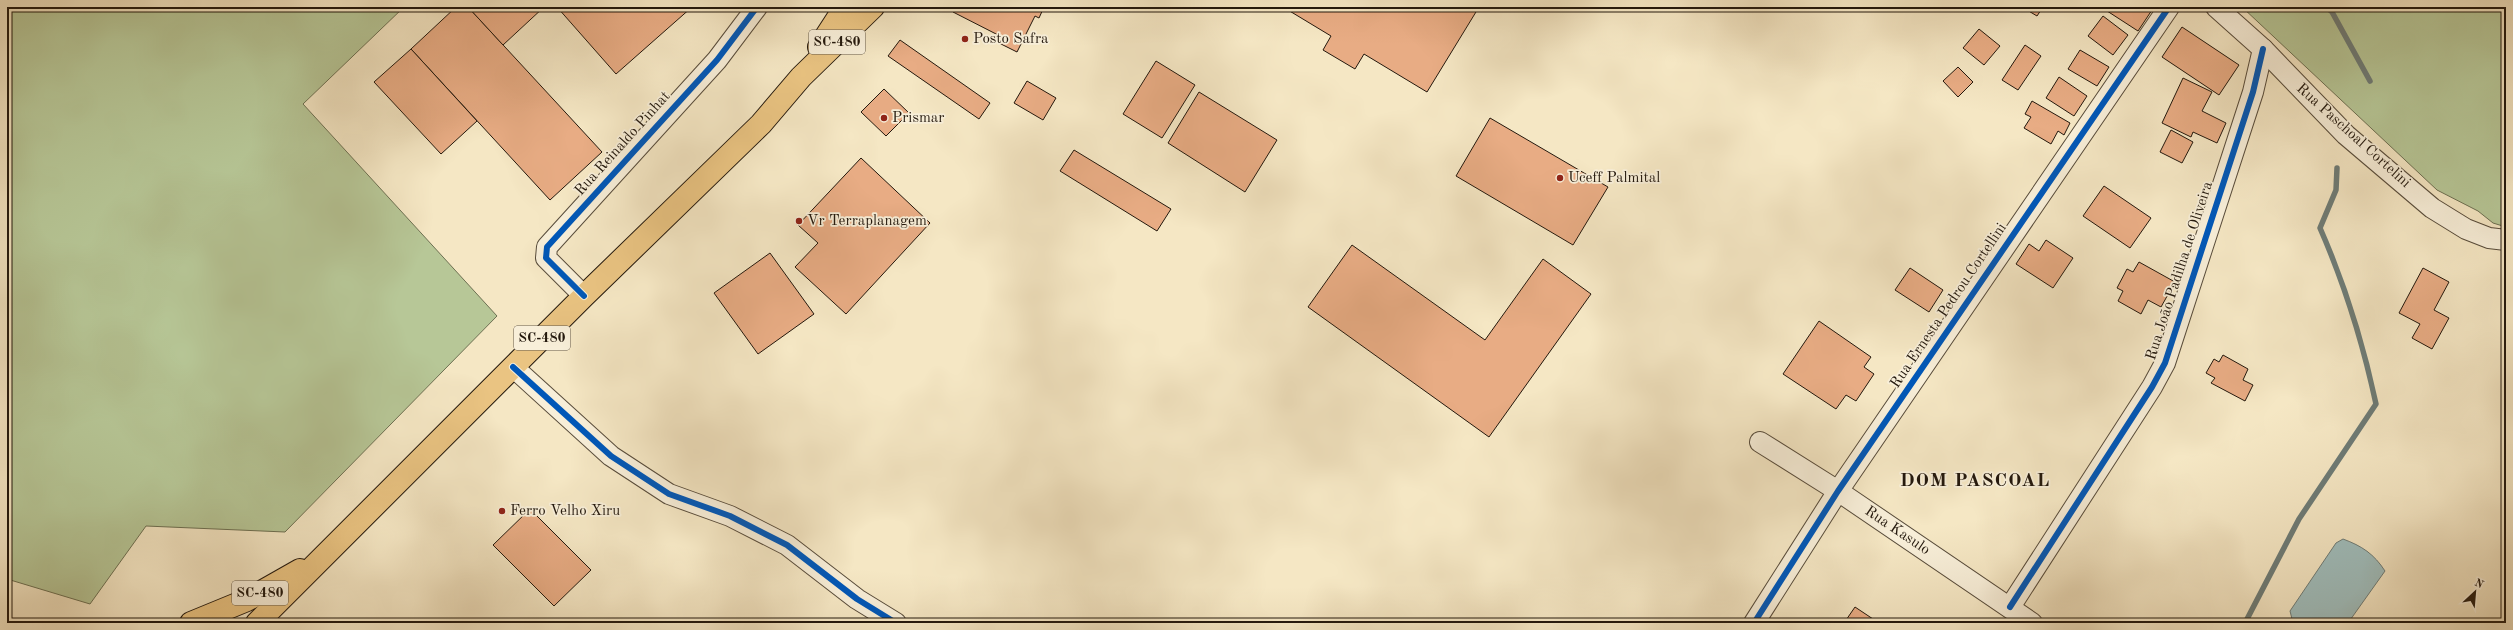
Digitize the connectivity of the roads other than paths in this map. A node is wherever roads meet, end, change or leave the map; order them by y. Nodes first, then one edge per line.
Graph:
1 (758, 7) edge
2 (845, 7) edge
3 (873, 7) edge
4 (2169, 7) edge
5 (2216, 7) edge
6 (2263, 50) junction
7 (801, 77) junction
8 (2506, 240) edge
9 (584, 296) junction
10 (513, 367) junction
11 (1760, 442) dead end
12 (1838, 491) junction
13 (326, 556) junction
14 (2010, 607) junction
15 (191, 623) edge
16 (257, 623) edge
17 (896, 623) edge
18 (1754, 623) edge
19 (2032, 623) edge

1 - 9 street, Rua Reinaldo Pinhat
2 - 7 main road
3 - 7 main road, SC-480
4 - 12 street, Rua Ernesta Pedrou Cortellini
5 - 6 street, Rua Paschoal Cortelini
6 - 8 street, Rua Paschoal Cortelini
6 - 14 street, Rua João Padilha de Oliveira
7 - 9 main road, SC-480
9 - 10 main road, SC-480
10 - 13 main road, SC-480
10 - 17 street
11 - 12 street, Rua Kasulo
12 - 14 street, Rua Kasulo
12 - 18 street, Rua Ernesta Pedrou Cortellini
13 - 15 main road, SC-480
13 - 16 main road, SC-480
14 - 19 street, Rua Kasulo

